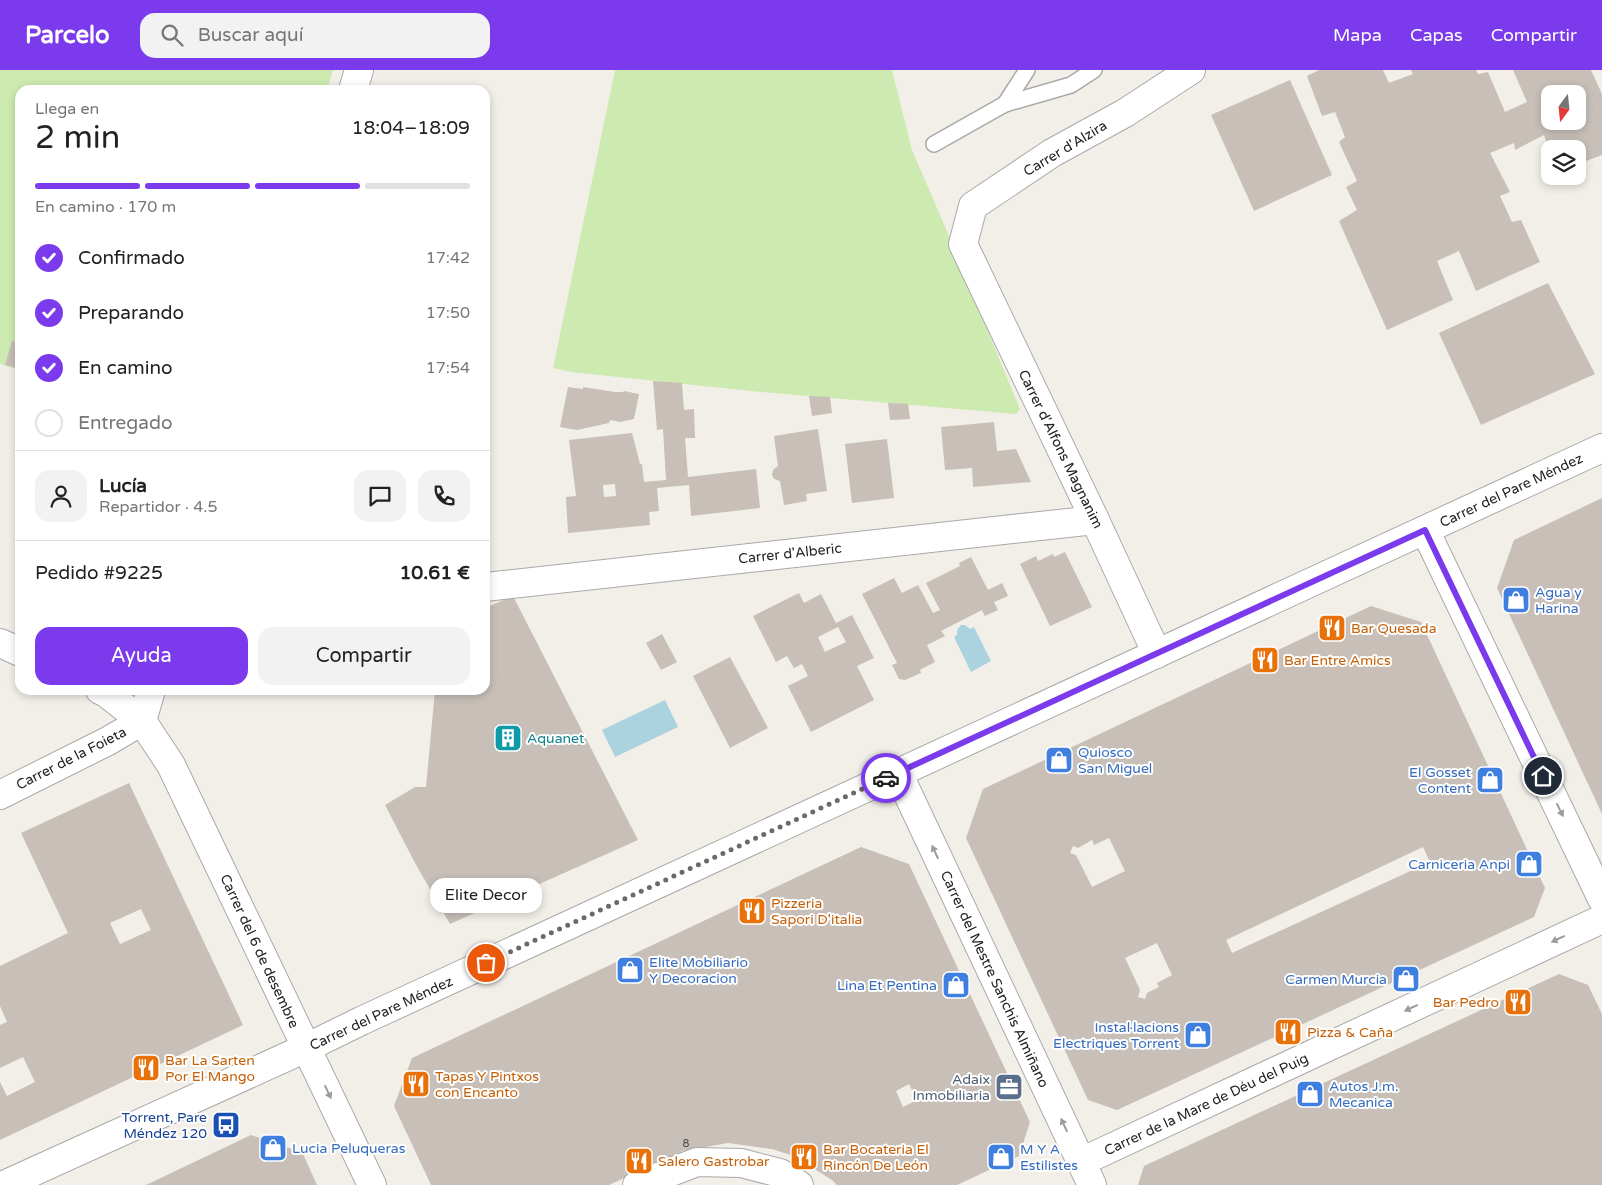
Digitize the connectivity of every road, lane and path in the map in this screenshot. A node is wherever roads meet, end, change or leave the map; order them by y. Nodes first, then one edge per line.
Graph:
1 (359, 70) edge
2 (1027, 70) edge
3 (1094, 70) edge
4 (1190, 70) edge
5 (354, 85) edge
6 (1005, 104) junction
7 (934, 144) dead end
8 (963, 244) joint
9 (1602, 448) edge
10 (1095, 520) junction
11 (1425, 530) junction
12 (490, 586) edge
13 (0, 643) edge
14 (15, 650) edge
15 (1157, 654) junction
16 (109, 695) edge
17 (150, 695) edge
18 (142, 721) junction
19 (898, 773) junction
20 (0, 795) edge
21 (1602, 899) edge
22 (1602, 919) edge
23 (306, 1048) junction
24 (1087, 1173) edge
25 (4, 1185) edge
26 (372, 1185) edge
27 (638, 1185) edge
28 (799, 1185) edge

1 - 5 street
2 - 6 lane
3 - 6 lane
4 - 8 street, Carrer d'Alzira
6 - 7 lane
8 - 10 street, Carrer d'Alfons Magnanim
9 - 11 street, Carrer del Pare Méndez
10 - 12 street, Carrer d'Alberic
10 - 15 street, Carrer d'Alfons Magnanim
11 - 15 street, Carrer del Pare Méndez
11 -> 21 street
13 - 14 street
15 - 19 street, Carrer del Pare Méndez
16 - 18 street, Carrer del 6 de desembre
17 - 18 street
18 - 20 street, Carrer de la Foieta
18 - 23 street, Carrer del 6 de desembre
19 - 23 street, Carrer del Pare Méndez
24 -> 19 street, Carrer del Mestre Sanchis Almiñano
22 -> 24 street, Carrer de la Mare de Déu del Puig
23 - 25 street, Carrer del Pare Méndez
23 -> 26 street, Carrer del 6 de desembre
27 - 28 street

